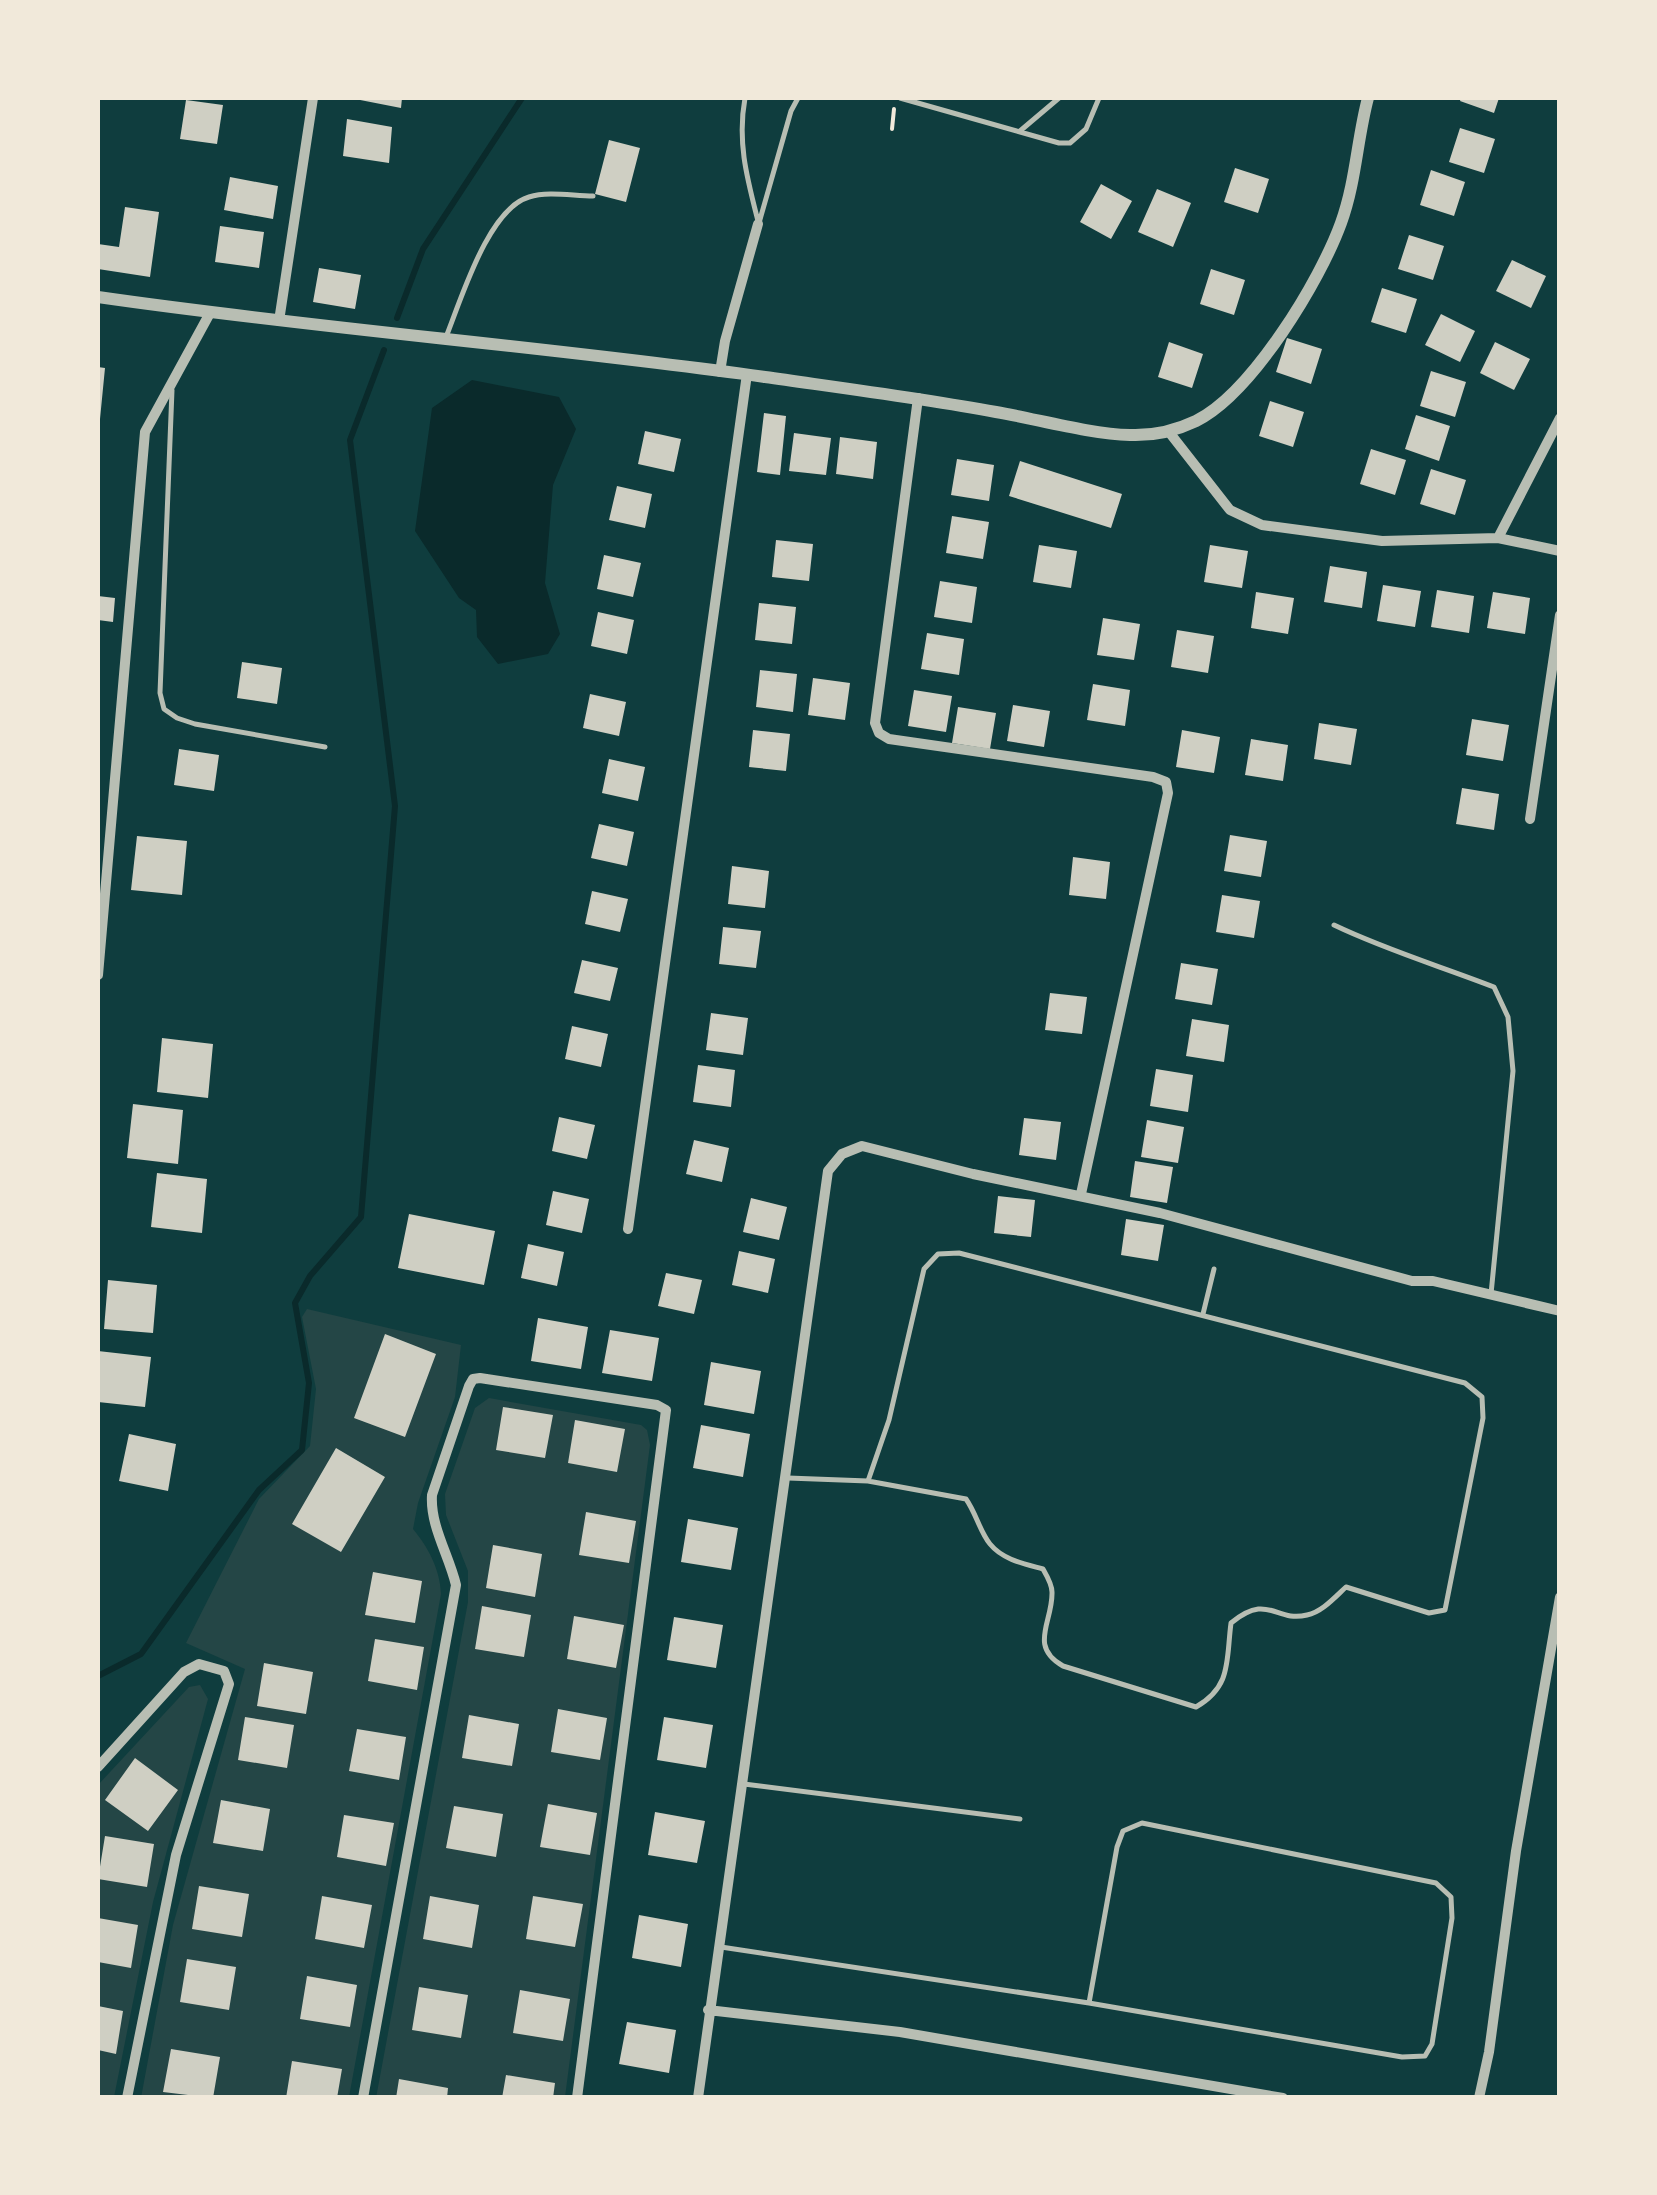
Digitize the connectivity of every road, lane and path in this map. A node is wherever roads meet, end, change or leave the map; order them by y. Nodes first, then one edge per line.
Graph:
1 (314, 98) edge
2 (745, 98) edge
3 (798, 98) edge
4 (898, 98) edge
5 (1059, 98) edge
6 (1099, 98) edge
7 (1368, 98) edge
8 (892, 129) dead end
9 (1019, 132) junction
10 (592, 196) dead end
11 (758, 224) junction
12 (98, 297) edge
13 (210, 313) junction
14 (279, 321) junction
15 (444, 340) junction
16 (720, 372) junction
17 (747, 374) junction
18 (172, 382) junction
19 (918, 398) junction
20 (1560, 418) edge
21 (1169, 432) junction
22 (1498, 538) junction
23 (1560, 551) edge
24 (1560, 615) edge
25 (325, 747) dead end
26 (1530, 818) dead end
27 (1334, 925) dead end
28 (98, 974) edge
29 (1081, 1194) junction
30 (628, 1229) dead end
31 (1214, 1268) dead end
32 (1490, 1294) junction
33 (1560, 1311) edge
34 (1203, 1314) junction
35 (784, 1478) junction
36 (868, 1481) junction
37 (1560, 1597) edge
38 (98, 1767) edge
39 (741, 1784) junction
40 (1020, 1819) dead end
41 (718, 1946) junction
42 (1089, 2003) junction
43 (708, 2010) junction
44 (127, 2098) edge
45 (363, 2098) edge
46 (577, 2098) edge
47 (698, 2098) edge
48 (1283, 2098) edge
49 (1479, 2098) edge

1 - 14 street
2 - 11 lane
3 - 11 lane
4 - 8 path
4 - 9 lane
5 - 9 lane
6 - 9 lane
7 - 21 street
10 - 15 lane
11 - 16 street
12 - 13 street
13 - 14 street
13 - 18 street
14 - 15 street
15 - 16 street
16 - 17 street
17 - 19 street
17 - 30 street
18 - 25 lane
18 - 28 street
19 - 21 street
19 - 29 street
20 - 22 street
21 - 22 street
22 - 23 street
24 - 26 street
27 - 32 lane
29 - 32 street
29 - 35 street
31 - 34 lane
32 - 33 street
34 - 36 lane
34 - 36 lane
35 - 36 lane
35 - 39 street
37 - 49 street
38 - 44 street
39 - 40 lane
39 - 41 street
41 - 42 lane
41 - 43 street
42 - 42 lane
43 - 47 street
43 - 48 street
45 - 46 street

